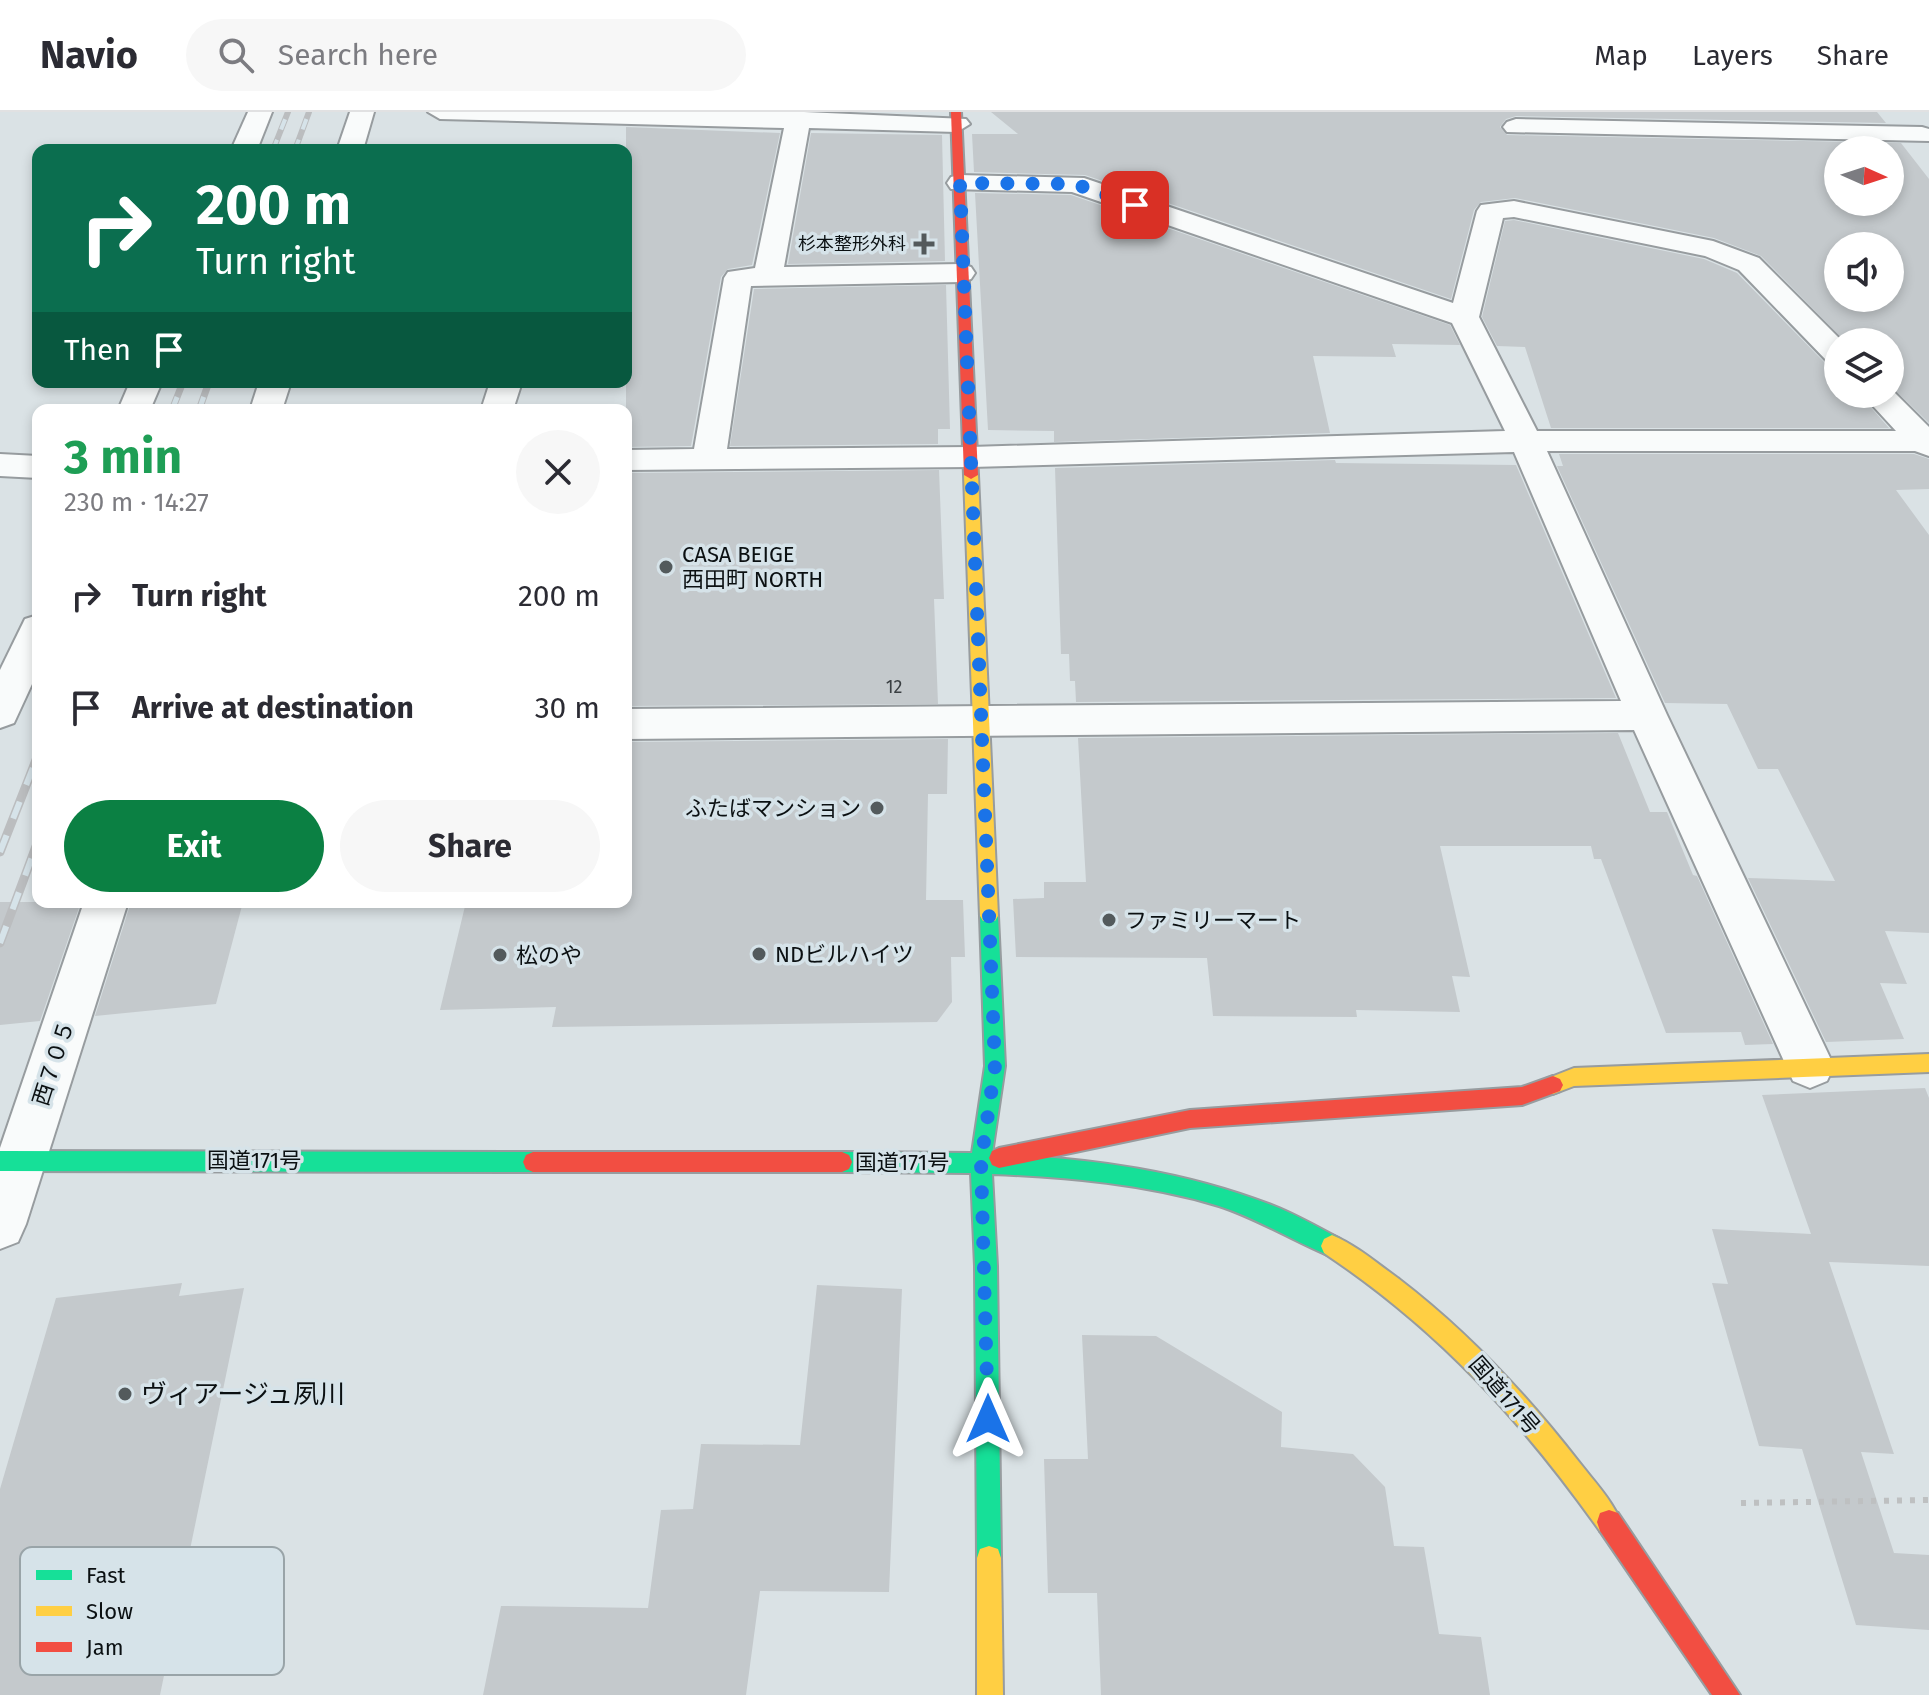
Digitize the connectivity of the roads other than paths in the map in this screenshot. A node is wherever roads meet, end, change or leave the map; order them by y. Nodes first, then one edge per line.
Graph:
1 (260, 112) edge
2 (362, 112) edge
3 (440, 112) edge
4 (798, 118) junction
5 (957, 118) edge
6 (1516, 127) dead end
7 (1923, 129) edge
8 (247, 144) edge
9 (352, 144) edge
10 (960, 183) junction
11 (961, 273) junction
12 (768, 276) junction
13 (1464, 317) junction
14 (1824, 340) edge
15 (1892, 408) edge
16 (1526, 441) junction
17 (1928, 443) edge
18 (971, 457) junction
19 (709, 459) junction
20 (632, 460) edge
21 (0, 465) edge
22 (32, 467) edge
23 (32, 641) edge
24 (0, 713) edge
25 (1647, 715) junction
26 (980, 723) junction
27 (632, 724) edge
28 (104, 908) edge
29 (1929, 1063) edge
30 (1810, 1066) junction
31 (10, 1161) edge
32 (981, 1162) junction
33 (0, 1224) edge
34 (990, 1695) edge
35 (1727, 1695) edge

1 - 8 street
2 - 9 street
3 - 4 street
4 - 5 street
4 - 12 street
5 - 10 main road
6 - 7 street
10 - 11 main road
10 - 13 street
11 - 12 street
11 - 18 main road
12 - 19 street
13 - 14 street
13 - 16 street
15 - 17 street
16 - 17 street
16 - 18 street
16 - 25 street
18 - 19 street
18 - 26 main road
19 - 20 street
21 - 22 street
23 - 24 street
25 - 26 street
25 - 30 street
26 - 27 street
26 - 32 main road
28 - 31 street, 西７０５
29 - 30 main road
30 - 32 main road
31 - 32 main road, 国道171号
31 - 33 street, 西７０５
32 - 34 main road
32 - 35 main road, 国道171号

